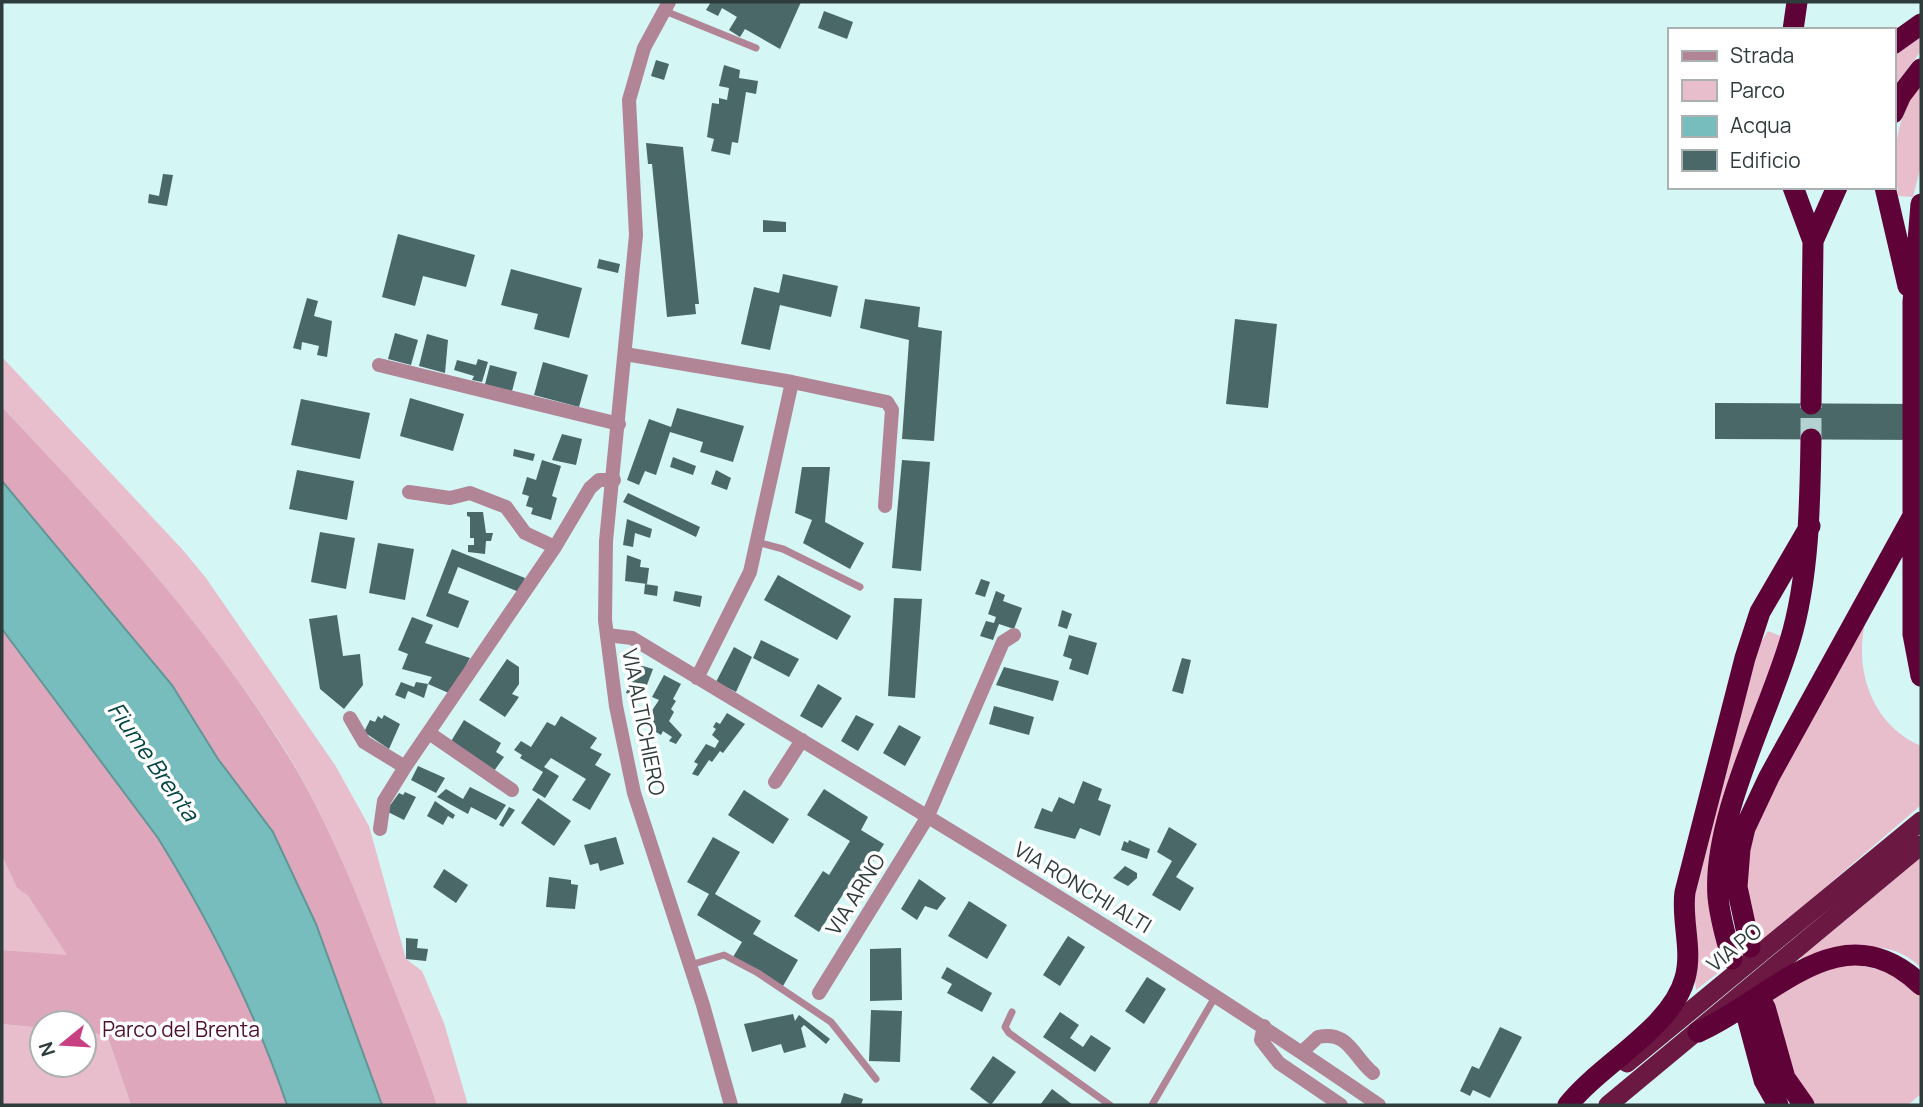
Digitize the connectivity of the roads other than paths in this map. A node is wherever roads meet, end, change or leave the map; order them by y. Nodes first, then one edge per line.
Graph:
1 (1797, 2) edge
2 (666, 6) edge
3 (1921, 24) edge
4 (1793, 28) edge
5 (1895, 43) edge
6 (756, 48) dead end
7 (1921, 69) edge
8 (1895, 108) edge
9 (1794, 189) edge
10 (1836, 189) edge
11 (1885, 189) edge
12 (1921, 204) edge
13 (1814, 241) junction
14 (1913, 302) junction
15 (625, 354) junction
16 (379, 365) dead end
17 (792, 382) junction
18 (1811, 404) tunnel mouth
19 (619, 424) junction
20 (1811, 439) tunnel mouth
21 (614, 480) junction
22 (409, 492) dead end
23 (885, 506) dead end
24 (1914, 514) junction
25 (1810, 526) junction
26 (757, 541) junction
27 (555, 547) junction
28 (1917, 556) edge
29 (860, 587) dead end
30 (607, 635) junction
31 (1014, 635) dead end
32 (1921, 676) edge
33 (697, 678) junction
34 (350, 718) dead end
35 (429, 733) junction
36 (802, 740) junction
37 (405, 767) junction
38 (775, 782) dead end
39 (512, 790) dead end
40 (927, 818) junction
41 (1921, 821) edge
42 (380, 829) dead end
43 (1921, 845) edge
44 (1750, 947) dead end
45 (1732, 959) dead end
46 (689, 965) junction
47 (1921, 985) edge
48 (819, 993) dead end
49 (1216, 994) junction
50 (1012, 1012) dead end
51 (1264, 1026) junction
52 (1698, 1032) junction
53 (1302, 1052) junction
54 (1373, 1073) dead end
55 (876, 1079) dead end
56 (731, 1105) edge
57 (1110, 1105) edge
58 (1152, 1105) edge
59 (1340, 1105) edge
60 (1379, 1105) edge
61 (1568, 1105) edge
62 (1574, 1105) edge
63 (1608, 1105) edge
64 (1778, 1105) edge
65 (1804, 1105) edge

1 - 4 highway
2 - 6 lane
2 - 15 street, VIA ALTICHIERO
3 - 5 highway
7 - 8 highway
9 - 13 highway
10 - 13 highway
11 - 14 highway
12 - 14 highway
13 - 18 highway
14 - 24 highway
15 - 17 street
15 - 19 street, VIA ALTICHIERO
16 - 19 street
17 - 23 street
17 - 26 street
19 - 21 street, VIA ALTICHIERO
20 - 25 highway
21 - 27 street
21 - 30 street, VIA ALTICHIERO
22 - 27 street
24 - 28 highway
24 - 44 highway
25 - 45 highway
25 - 61 highway
26 - 29 lane
26 - 33 street
27 - 35 street
28 - 32 highway
30 - 33 street, VIA RONCHI ALTI
30 - 46 street, VIA ALTICHIERO
31 - 40 street
33 - 36 street, VIA RONCHI ALTI
34 - 37 street
35 - 37 street
35 - 39 street
36 - 38 street
36 - 40 street, VIA RONCHI ALTI
37 - 42 street
40 - 48 street, VIA ARNO
40 - 49 street, VIA RONCHI ALTI
41 - 62 highway, VIA PO
43 - 52 highway, VIA PO
46 - 55 lane
46 - 56 street, VIA ALTICHIERO
47 - 52 highway
49 - 51 street, VIA RONCHI ALTI
49 - 58 lane
50 - 57 lane
51 - 53 street, VIA RONCHI ALTI
51 - 59 street
52 - 63 highway, VIA PO
53 - 54 street
53 - 60 street, VIA RONCHI ALTI
64 - 65 highway

